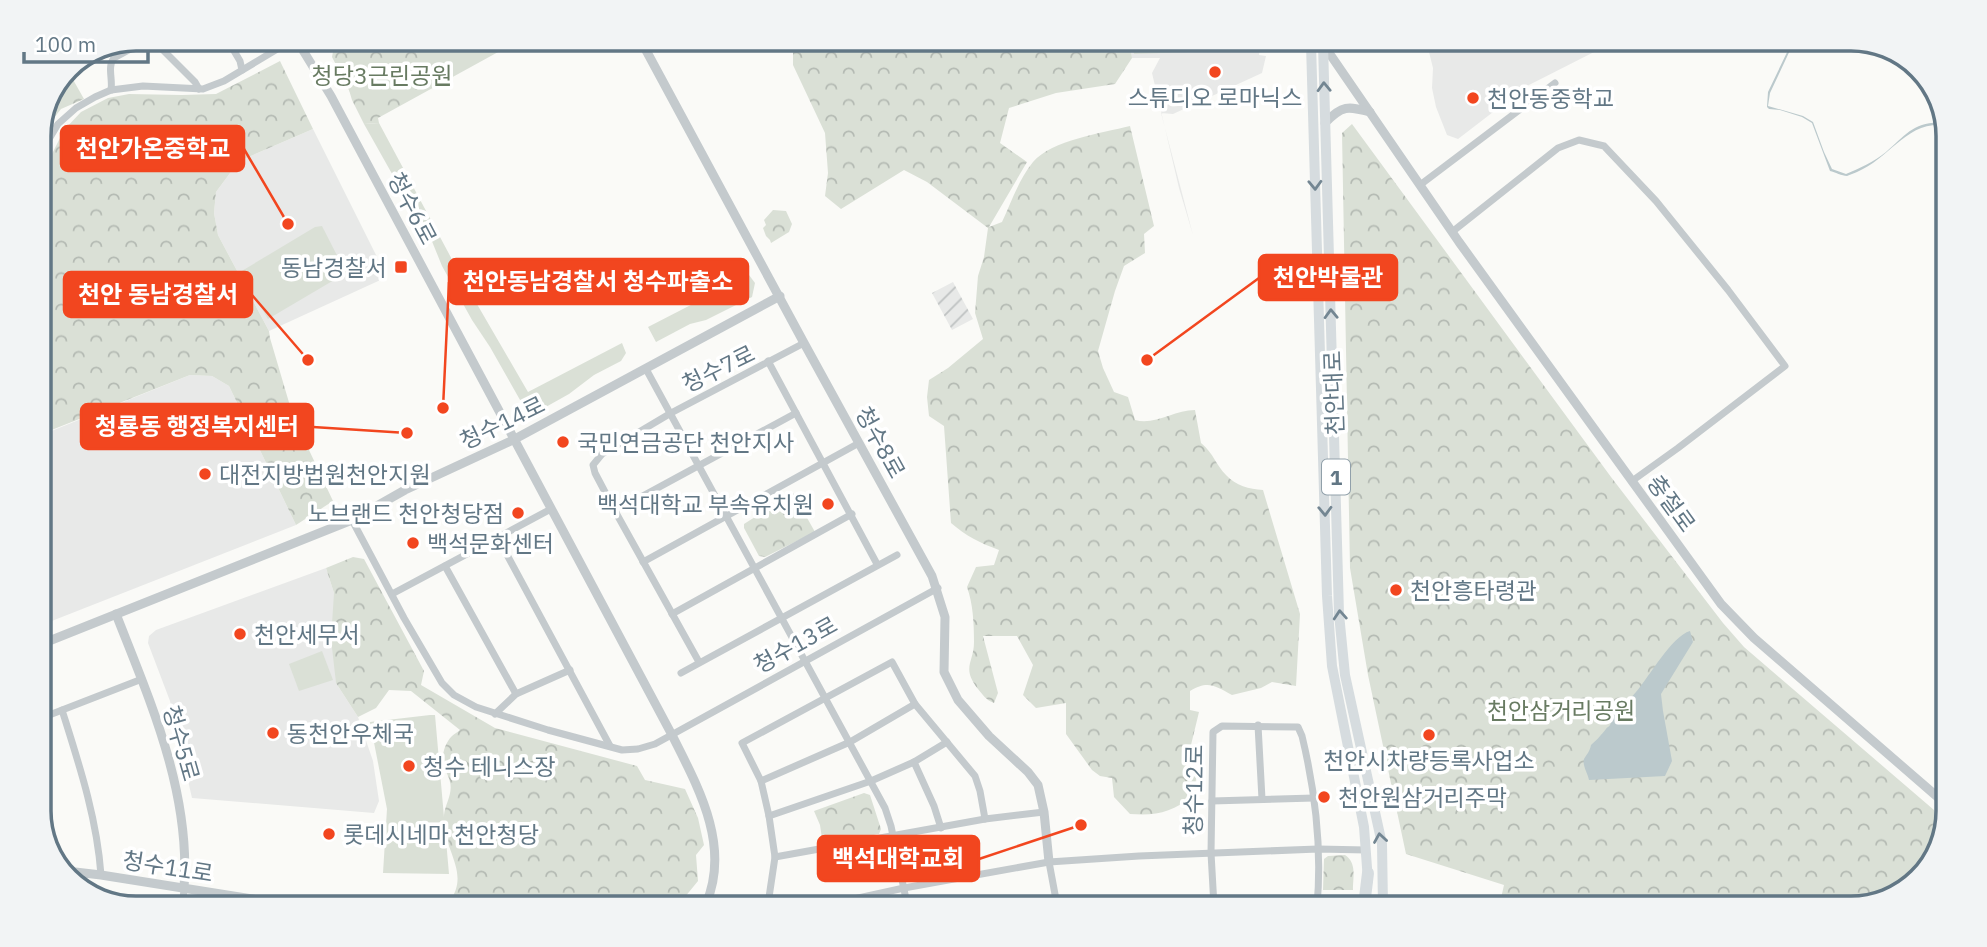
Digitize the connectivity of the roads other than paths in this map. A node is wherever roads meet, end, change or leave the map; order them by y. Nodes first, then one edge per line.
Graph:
1 (164, 51) edge
2 (235, 51) edge
3 (274, 51) edge
4 (303, 51) edge
5 (646, 51) edge
6 (1311, 51) edge
7 (1323, 51) edge
8 (1328, 51) edge
9 (126, 52) edge
10 (242, 70) junction
11 (1555, 83) dead end
12 (199, 89) junction
13 (111, 90) junction
14 (1370, 112) junction
15 (1325, 122) junction
16 (51, 132) edge
17 (1420, 185) junction
18 (1452, 232) junction
19 (780, 296) junction
20 (804, 343) junction
21 (768, 361) junction
22 (646, 369) junction
23 (671, 413) junction
24 (796, 413) junction
25 (513, 440) junction
26 (859, 443) junction
27 (823, 462) junction
28 (699, 466) junction
29 (1632, 481) junction
30 (551, 509) junction
31 (615, 511) junction
32 (852, 514) junction
33 (727, 517) junction
34 (352, 520) junction
35 (498, 538) junction
36 (897, 555) dead end
37 (643, 562) junction
38 (877, 564) junction
39 (445, 566) junction
40 (755, 568) junction
41 (937, 588) junction
42 (392, 594) junction
43 (116, 614) junction
44 (672, 614) junction
45 (782, 618) junction
46 (51, 640) edge
47 (804, 661) junction
48 (699, 662) junction
49 (570, 670) junction
50 (681, 673) dead end
51 (142, 680) junction
52 (516, 694) junction
53 (826, 698) junction
54 (915, 704) junction
55 (62, 710) junction
56 (51, 714) edge
57 (495, 714) junction
58 (1258, 725) junction
59 (672, 735) junction
60 (850, 742) junction
61 (947, 742) junction
62 (610, 746) junction
63 (914, 762) junction
64 (761, 781) junction
65 (872, 781) junction
66 (1936, 796) edge
67 (1314, 798) junction
68 (1262, 799) junction
69 (1212, 801) junction
70 (1044, 812) junction
71 (769, 816) junction
72 (985, 819) junction
73 (941, 828) junction
74 (893, 835) junction
75 (1318, 849) junction
76 (1366, 850) junction
77 (1212, 853) junction
78 (775, 857) junction
79 (1049, 862) junction
80 (77, 872) edge
81 (1367, 873) joint
82 (101, 875) junction
83 (184, 888) junction
84 (904, 888) junction
85 (183, 896) edge
86 (234, 896) edge
87 (708, 896) edge
88 (769, 896) edge
89 (868, 896) edge
90 (905, 896) edge
91 (1055, 896) edge
92 (1214, 896) edge
93 (1318, 896) edge
94 (1366, 896) edge
95 (1383, 896) edge

1 - 12 street
2 - 10 street
3 - 10 street
4 - 25 street, 청수6로
5 - 19 street, 청수8로
6 -> 76 main road, 천안대로 / 1
15 -> 7 main road, 천안대로 / 1
8 - 14 street, 충절로
9 - 13 street
10 - 12 street
11 - 17 street
12 - 13 street
13 - 16 street
14 - 15 street
14 - 17 street, 충절로
95 -> 15 main road, 천안대로 / 1
17 - 18 street, 충절로
18 - 29 street, 충절로
18 - 29 street
19 - 20 street, 청수8로
19 - 22 street, 청수14로
20 - 21 street
20 - 26 street, 청수8로
21 - 23 street, 청수7로
21 - 24 street, 청수7로
22 - 23 street, 청수7로
22 - 25 street, 청수14로
23 - 28 street, 청수7로
23 - 31 street, 청수7로
24 - 27 street, 청수7로
24 - 28 street
25 - 30 street, 청수6로
25 - 34 street, 청수14로
26 - 27 street
26 - 41 street, 청수8로
27 - 32 street, 청수7로
27 - 33 street
28 - 31 street
28 - 33 street, 청수7로
29 - 66 street, 충절로
30 - 35 street
30 - 59 street, 청수6로
31 - 37 street, 청수7로
32 - 38 street, 청수7로
32 - 40 street
33 - 37 street
33 - 40 street, 청수7로
34 - 42 street
34 - 43 street, 청수14로
35 - 39 street
35 - 49 street
36 - 38 street
37 - 44 street, 청수7로
38 - 45 street
39 - 42 street
39 - 52 street
40 - 44 street
40 - 45 street, 청수7로
41 - 47 street, 청수13로
41 - 70 street, 청수8로
42 - 57 street
43 - 46 street, 청수14로
43 - 51 street, 청수5로
44 - 48 street, 청수7로
45 - 47 street, 청수7로
45 - 48 street
47 - 53 street, 청수7로
47 - 59 street, 청수13로
48 - 50 street
49 - 52 street
49 - 62 street
51 - 55 street
51 - 83 street, 청수5로
52 - 57 street
53 - 54 street
53 - 60 street, 청수7로
53 - 64 street
54 - 60 street
54 - 61 street
55 - 56 street
55 - 82 street, 청수11로
57 - 62 street
58 - 67 street, 청수12로
58 - 68 street
58 - 69 street, 청수12로
59 - 62 street
59 - 87 street, 청수6로
60 - 64 street
60 - 65 street, 청수7로
61 - 63 street
61 - 72 street
63 - 65 street
63 - 73 street
64 - 71 street
65 - 71 street
65 - 74 street, 청수7로
67 - 68 street
67 - 75 street
68 - 69 street
69 - 77 street, 청수12로
70 - 72 street
70 - 79 street, 청수8로
71 - 78 street
72 - 73 street
73 - 74 street
74 - 78 street
74 - 84 street, 청수7로
75 - 76 street, 청수12로
75 - 77 street, 청수12로
75 - 93 street
76 - 81 main road, 천안대로 / 1
77 - 79 street, 청수12로
77 - 92 street
78 - 88 street
79 - 84 street, 청수12로
79 - 91 street
80 - 82 street, 청수11로
81 - 94 highway
82 - 83 street, 청수11로
83 - 85 street
83 - 86 street, 청수11로
84 - 89 street, 청수12로
84 - 90 street, 청수7로

